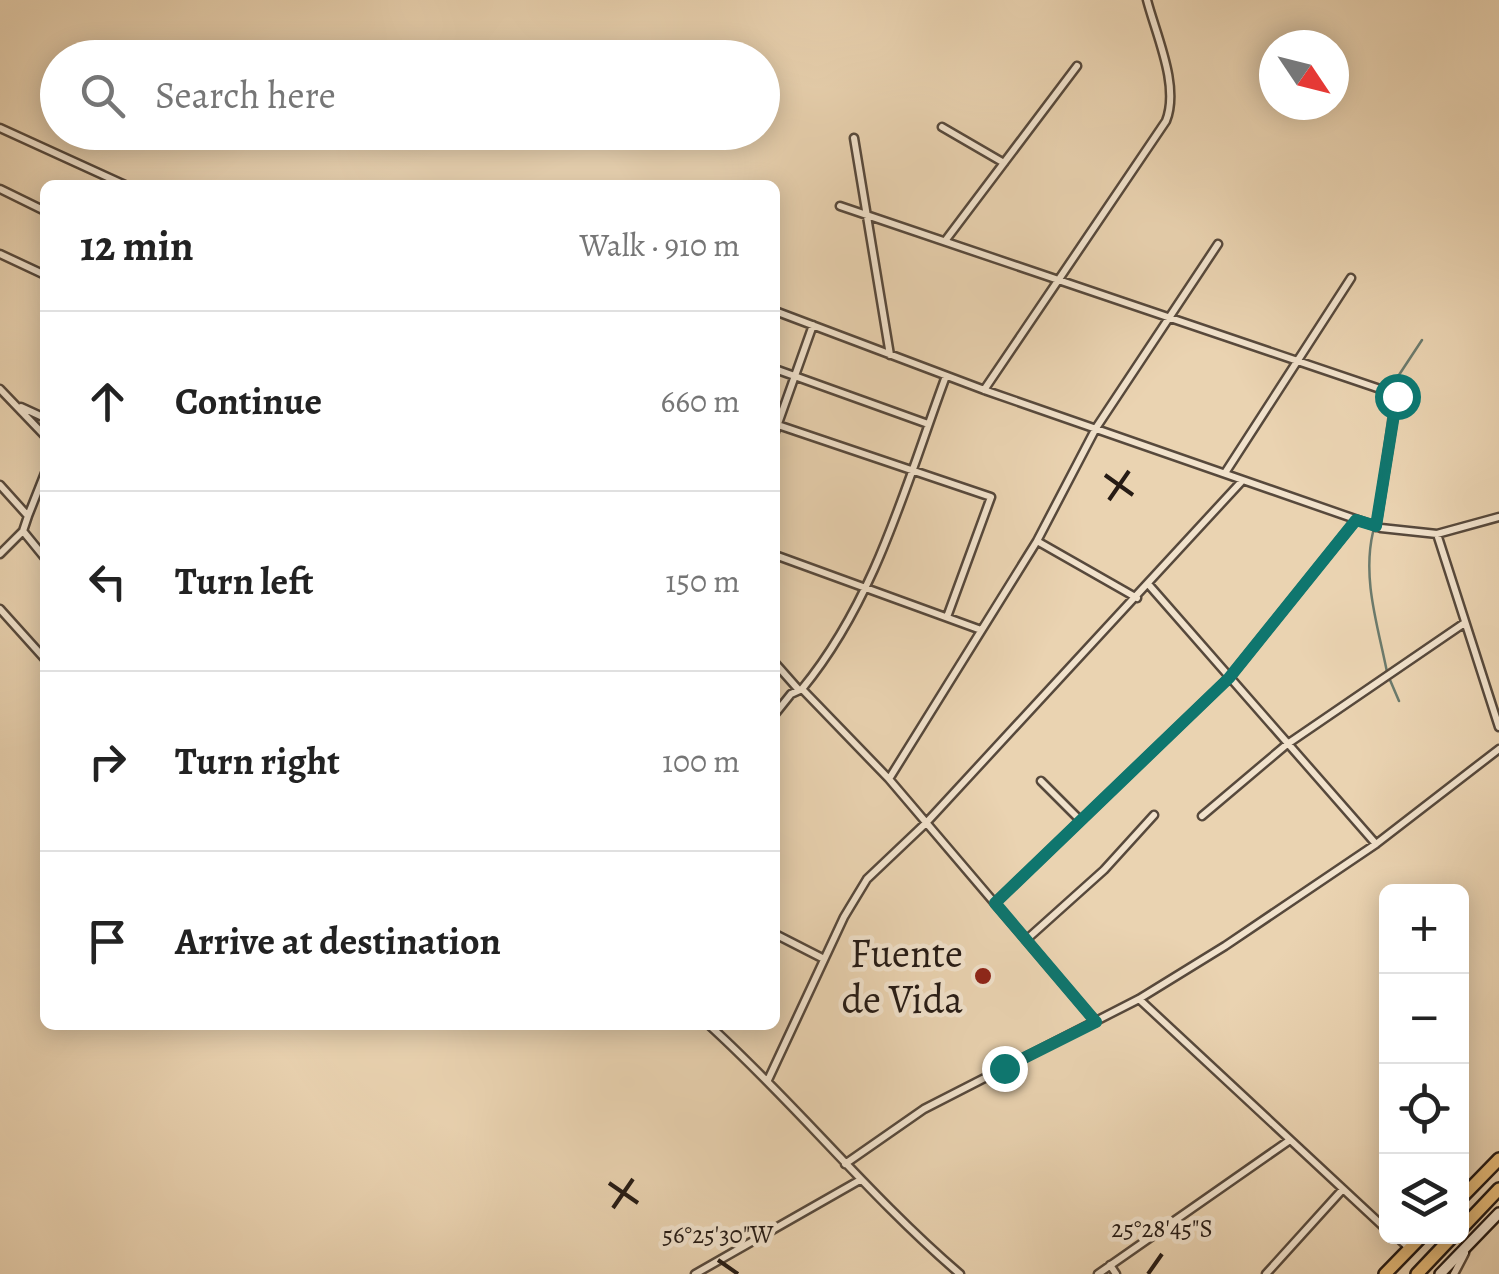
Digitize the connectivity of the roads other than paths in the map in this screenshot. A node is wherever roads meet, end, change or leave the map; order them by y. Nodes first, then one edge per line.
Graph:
1 (1148, 0) edge
2 (1076, 66) dead end
3 (942, 128) dead end
4 (0, 129) edge
5 (854, 138) dead end
6 (40, 147) edge
7 (46, 150) edge
8 (1004, 162) junction
9 (113, 180) edge
10 (0, 189) edge
11 (840, 206) dead end
12 (40, 209) edge
13 (868, 215) junction
14 (945, 241) junction
15 (1218, 244) dead end
16 (0, 254) edge
17 (40, 274) edge
18 (1351, 278) dead end
19 (1058, 279) junction
20 (780, 313) edge
21 (1170, 317) junction
22 (813, 326) junction
23 (890, 355) junction
24 (1298, 360) junction
25 (780, 371) edge
26 (795, 376) junction
27 (946, 376) junction
28 (0, 390) edge
29 (984, 390) junction
30 (1386, 391) dead end
31 (1397, 396) dead end
32 (15, 404) junction
33 (40, 416) edge
34 (780, 416) edge
35 (928, 424) junction
36 (780, 428) edge
37 (1096, 428) junction
38 (40, 431) edge
39 (911, 471) junction
40 (1225, 473) junction
41 (1242, 481) junction
42 (0, 485) edge
43 (40, 486) edge
44 (28, 516) junction
45 (1499, 517) edge
46 (1356, 520) junction
47 (1376, 526) junction
48 (23, 530) junction
49 (1437, 534) junction
50 (1037, 541) junction
51 (40, 552) edge
52 (0, 554) edge
53 (780, 557) edge
54 (1150, 585) junction
55 (868, 588) junction
56 (1137, 598) junction
57 (0, 609) edge
58 (947, 618) junction
59 (1463, 624) junction
60 (981, 630) junction
61 (40, 653) edge
62 (780, 668) edge
63 (1229, 678) junction
64 (800, 689) junction
65 (780, 709) edge
66 (1499, 727) edge
67 (1286, 746) junction
68 (1499, 749) edge
69 (889, 779) junction
70 (1041, 781) dead end
71 (1154, 815) dead end
72 (1202, 816) dead end
73 (1080, 820) junction
74 (926, 823) junction
75 (1376, 844) junction
76 (995, 903) junction
77 (780, 937) edge
78 (1026, 940) junction
79 (824, 959) junction
80 (1139, 999) junction
81 (1096, 1022) junction
82 (713, 1030) edge
83 (768, 1080) junction
84 (1290, 1140) junction
85 (1499, 1159) edge
86 (846, 1164) junction
87 (860, 1180) junction
88 (1499, 1188) edge
89 (1342, 1189) junction
90 (1469, 1190) edge
91 (1499, 1216) edge
92 (1469, 1220) edge
93 (1379, 1222) edge
94 (1469, 1236) edge
95 (1472, 1240) junction
96 (1405, 1244) edge
97 (1415, 1244) edge
98 (1445, 1244) edge
99 (1410, 1249) junction
100 (1110, 1266) junction
101 (695, 1274) edge
102 (960, 1274) edge
103 (1098, 1274) edge
104 (1116, 1274) edge
105 (1266, 1274) edge
106 (1385, 1274) edge
107 (1417, 1274) edge
108 (1440, 1274) edge
109 (1454, 1274) edge

1 - 19 street
2 - 8 street
3 - 8 street
4 - 6 street
5 - 13 street
7 - 9 street
8 - 14 street
10 - 12 street
11 - 13 street
13 - 14 street
13 - 23 street
14 - 19 street
15 - 21 street
16 - 17 street
18 - 24 street
19 - 21 street
19 - 29 street
20 - 22 street
21 - 24 street
21 - 37 street
22 - 23 street
22 - 26 street
23 - 27 street
24 - 30 street
24 - 40 street
25 - 26 street
26 - 34 street
26 - 35 street
27 - 29 street
27 - 35 street
28 - 32 street
29 - 37 street
31 - 47 street
32 - 33 street
32 - 38 street
35 - 39 street
36 - 39 street
37 - 40 street
37 - 50 street
39 - 55 street
39 - 58 street
40 - 41 street
41 - 46 street
41 - 54 street
42 - 44 street
43 - 44 street
44 - 48 street
45 - 49 street
46 - 47 street
46 - 63 street
47 - 49 street
48 - 51 street
48 - 52 street
49 - 59 street
50 - 56 street
50 - 60 street
53 - 55 street
54 - 56 street
54 - 63 street
55 - 58 street
55 - 64 street
56 - 74 street
57 - 61 street
58 - 60 street
59 - 66 street
59 - 67 street
60 - 69 street
62 - 64 street
63 - 67 street
63 - 73 street
64 - 65 street
64 - 69 street
67 - 72 street
67 - 75 street
68 - 75 street
69 - 74 street
70 - 73 street
71 - 78 street
73 - 76 street
74 - 76 street
74 - 79 street
75 - 80 street
76 - 78 street
77 - 79 street
78 - 81 street
79 - 83 street
80 - 81 street
80 - 84 street
81 - 86 street
82 - 83 street
83 - 86 street
84 - 89 street
84 - 100 street
85 - 90 highway
86 - 87 street
87 - 101 street
87 - 102 street
88 - 92 highway
89 - 93 street
89 - 105 street
91 - 95 street
94 - 95 street
95 - 108 street
95 - 109 street
96 - 99 street
97 - 99 highway
98 - 107 highway
99 - 106 highway
100 - 103 street
100 - 104 street

